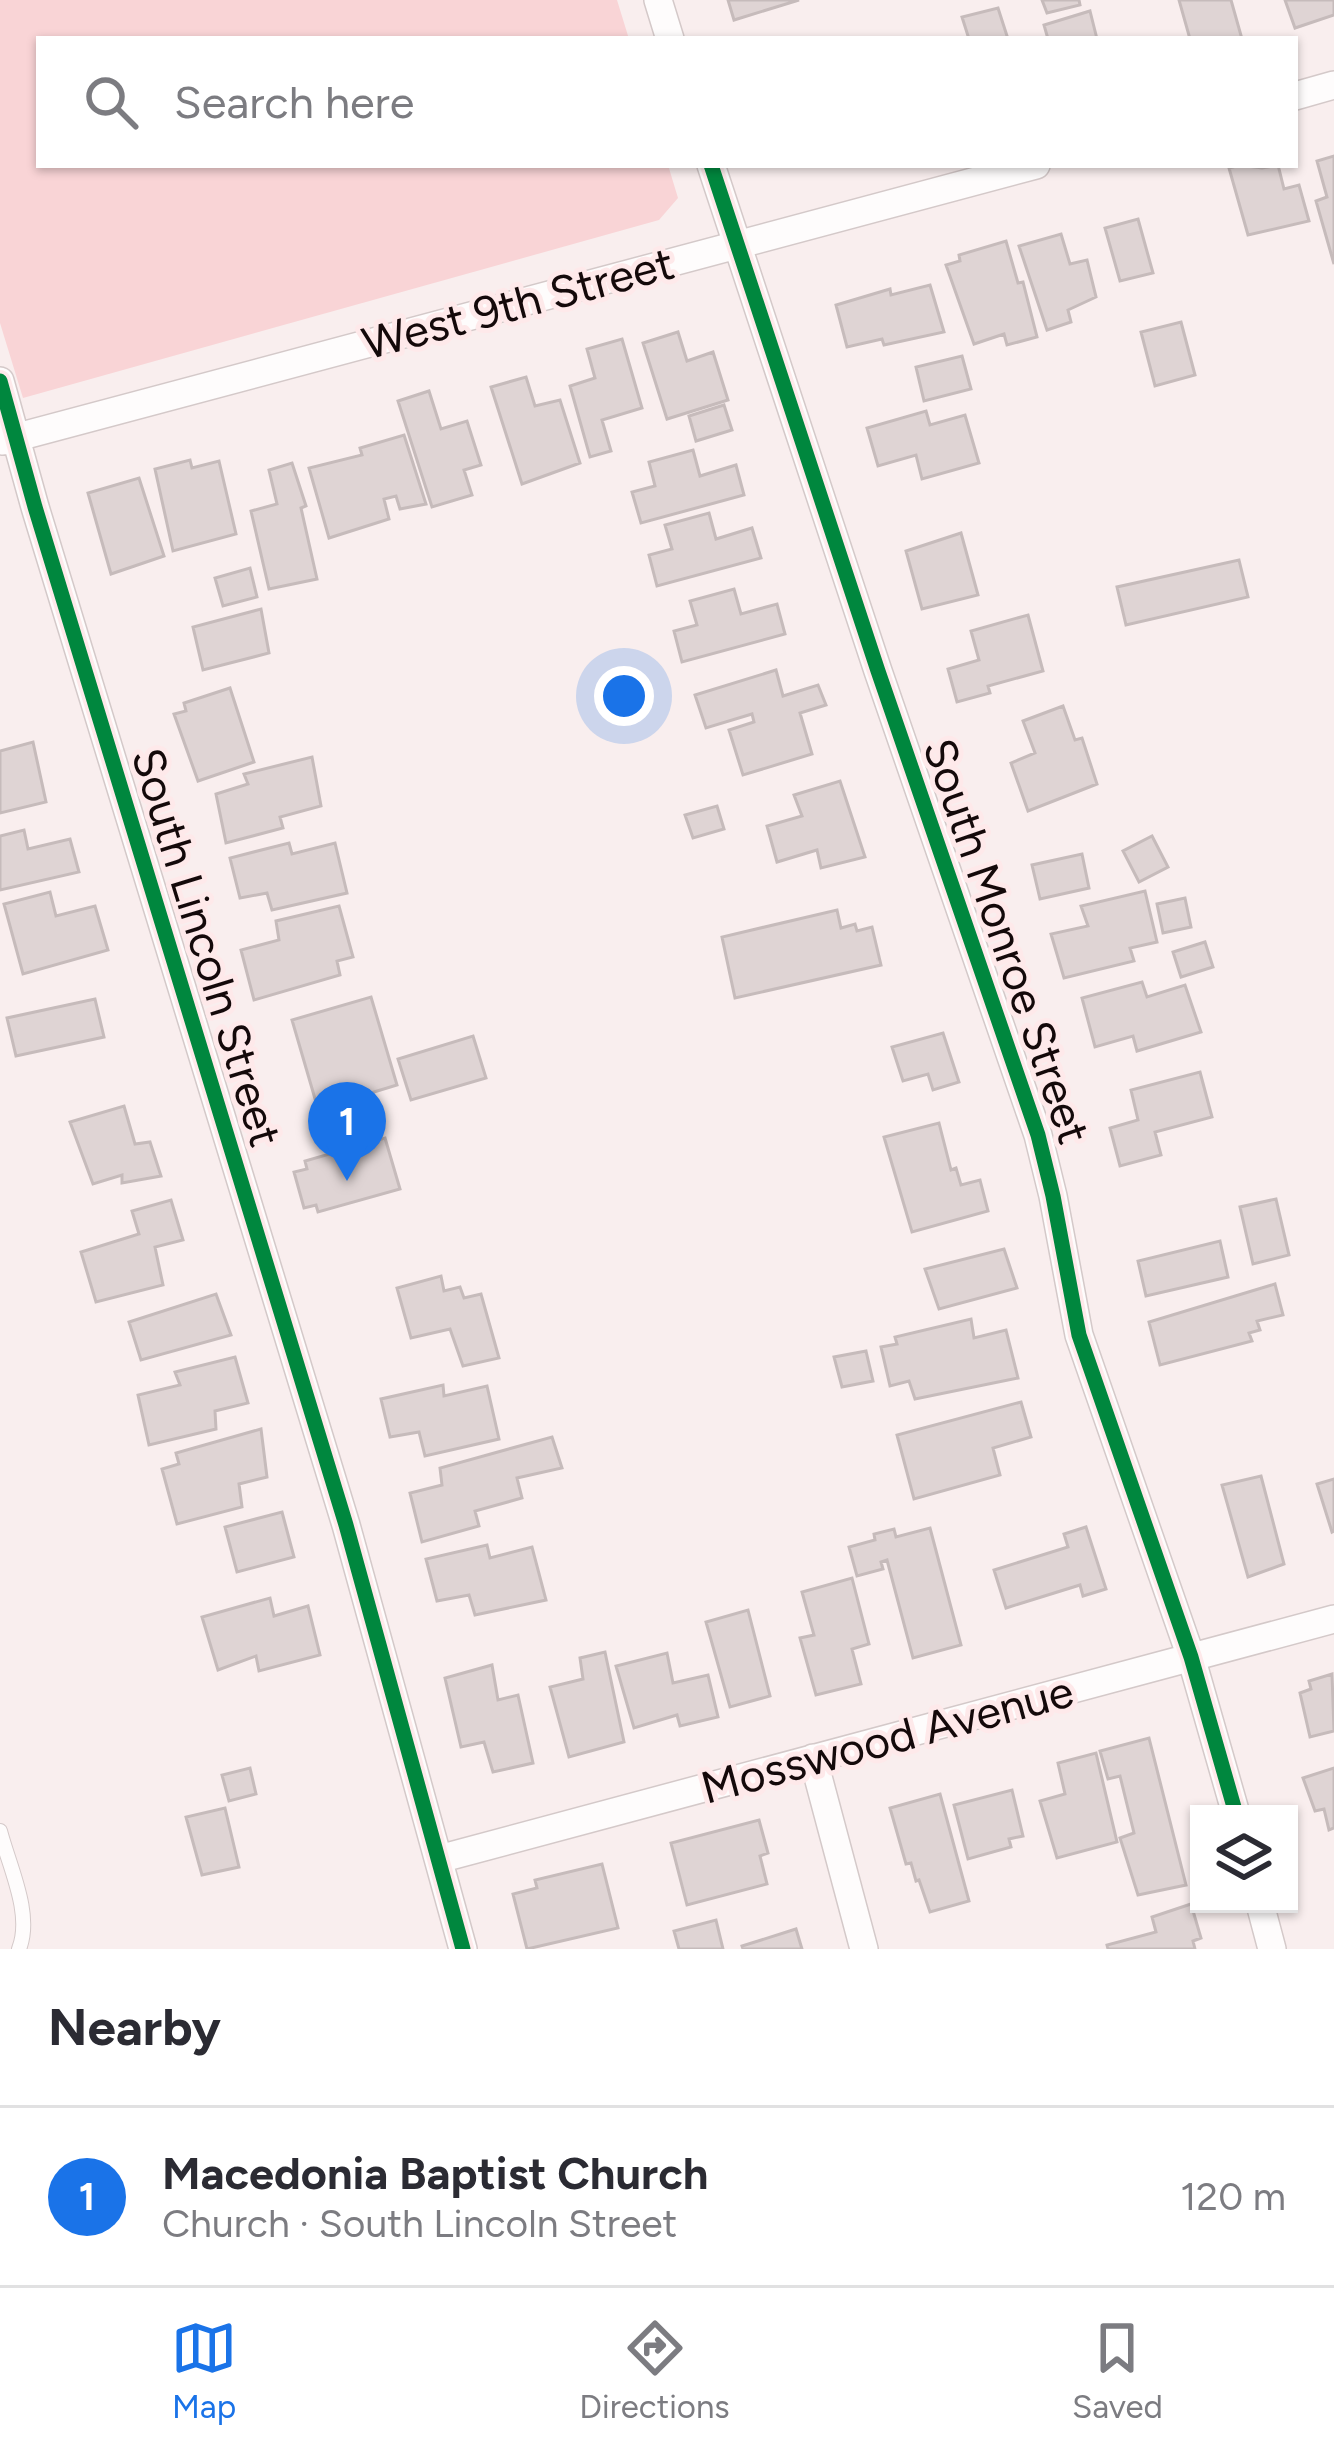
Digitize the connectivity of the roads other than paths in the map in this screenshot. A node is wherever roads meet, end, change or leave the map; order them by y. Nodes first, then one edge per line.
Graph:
1 (658, 0) edge
2 (669, 36) edge
3 (1334, 86) edge
4 (1298, 95) edge
5 (712, 168) edge
6 (1025, 168) edge
7 (737, 245) junction
8 (0, 381) edge
9 (8, 439) edge
10 (1334, 1619) edge
11 (1191, 1657) junction
12 (813, 1758) junction
13 (1233, 1805) edge
14 (0, 1831) edge
15 (439, 1859) junction
16 (1262, 1913) edge
17 (19, 1949) edge
18 (463, 1949) edge
19 (864, 1949) edge
20 (1272, 1949) edge

1 - 2 street
3 - 4 street
5 - 7 street, South Monroe Street
6 - 7 street, West 9th Street
7 - 9 street, West 9th Street
7 - 11 street, South Monroe Street
8 - 9 street, South Lincoln Street
9 - 15 street, South Lincoln Street
10 - 11 street, Mosswood Avenue
11 - 12 street, Mosswood Avenue
11 - 13 street, South Monroe Street
12 - 15 street, Mosswood Avenue
12 - 19 street
14 - 17 lane
15 - 18 street, South Lincoln Street
16 - 20 street

